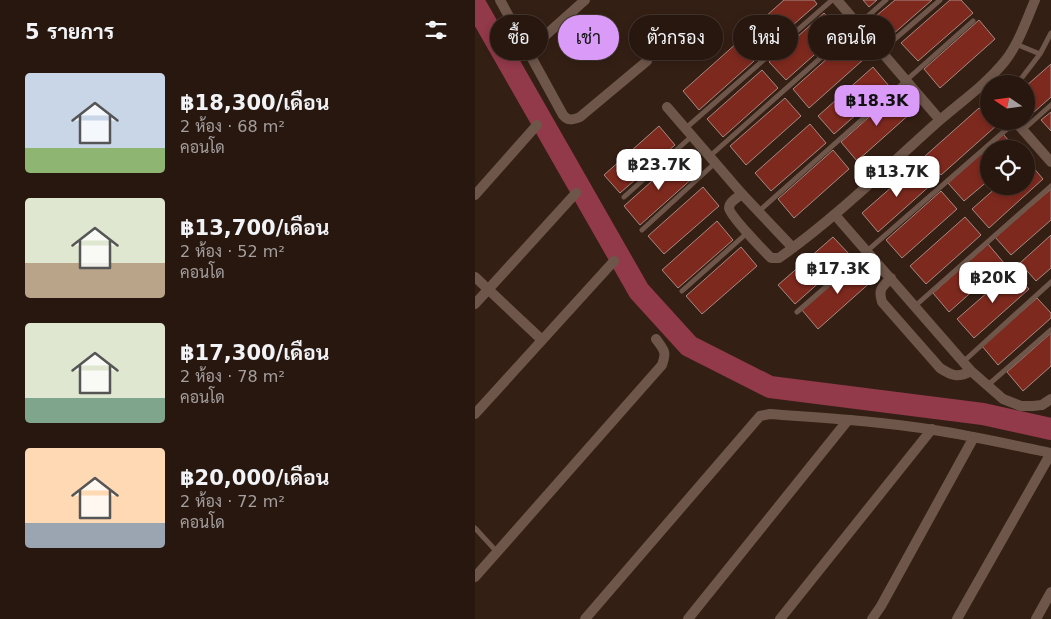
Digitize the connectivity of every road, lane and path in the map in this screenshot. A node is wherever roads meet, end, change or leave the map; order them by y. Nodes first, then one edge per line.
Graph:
1 (500, 0) edge
2 (585, 0) edge
3 (832, 0) edge
4 (837, 0) edge
5 (886, 0) edge
6 (940, 0) edge
7 (1035, 0) edge
8 (508, 15) edge
9 (850, 15) edge
10 (869, 15) edge
11 (973, 21) dead end
12 (548, 33) edge
13 (1051, 33) edge
14 (895, 39) edge
15 (1016, 44) junction
16 (1041, 54) junction
17 (533, 60) edge
18 (820, 60) edge
19 (888, 60) edge
20 (647, 61) dead end
21 (995, 75) edge
22 (1024, 75) edge
23 (905, 80) junction
24 (980, 92) edge
25 (1051, 105) edge
26 (667, 107) dead end
27 (1035, 119) edge
28 (940, 120) junction
29 (537, 125) dead end
30 (1006, 130) edge
31 (1023, 130) edge
32 (689, 132) junction
33 (1050, 158) edge
34 (713, 159) junction
35 (1051, 186) edge
36 (576, 193) dead end
37 (742, 194) junction
38 (475, 195) edge
39 (624, 197) dead end
40 (759, 211) junction
41 (835, 215) junction
42 (642, 230) dead end
43 (747, 233) junction
44 (793, 248) junction
45 (867, 252) junction
46 (613, 261) dead end
47 (475, 277) edge
48 (891, 278) junction
49 (1051, 282) edge
50 (488, 290) junction
51 (682, 291) dead end
52 (475, 304) edge
53 (915, 306) junction
54 (797, 312) dead end
55 (1051, 330) edge
56 (656, 339) dead end
57 (542, 340) junction
58 (963, 362) junction
59 (971, 371) junction
60 (988, 386) junction
61 (1051, 399) edge
62 (475, 414) edge
63 (848, 420) junction
64 (932, 430) junction
65 (974, 437) junction
66 (1051, 453) edge
67 (475, 528) edge
68 (497, 552) junction
69 (475, 577) edge
70 (1051, 592) edge
71 (585, 619) edge
72 (688, 619) edge
73 (780, 619) edge
74 (872, 619) edge
75 (957, 619) edge
76 (1036, 619) edge

1 - 8 street
2 - 12 street
3 - 32 lane
4 - 9 street
5 - 10 lane
6 - 14 lane
7 - 15 street
11 - 23 lane
13 - 16 lane
15 - 16 lane
15 - 21 street
16 - 22 lane
17 - 20 street
18 - 34 lane
19 - 23 street
23 - 28 street
23 - 40 lane
24 - 28 street
25 - 27 lane
26 - 32 street
28 - 41 street
29 - 38 street
30 - 45 lane
31 - 33 street
32 - 34 street
32 - 39 lane
34 - 37 street
34 - 42 lane
35 - 53 lane
36 - 50 street
37 - 40 street
37 - 43 street
40 - 44 street
41 - 44 street
41 - 45 street
43 - 44 street
43 - 51 lane
45 - 48 street
45 - 54 lane
46 - 57 street
47 - 50 street
48 - 53 street
48 - 59 street
49 - 58 lane
50 - 52 street
50 - 57 street
53 - 58 street
55 - 60 lane
56 - 68 street
57 - 62 street
58 - 59 street
59 - 60 street
60 - 61 street
63 - 64 street
63 - 71 street
63 - 72 street
64 - 65 street
64 - 73 street
65 - 66 street
65 - 74 street
66 - 75 street
67 - 68 lane
68 - 69 street
70 - 76 street

